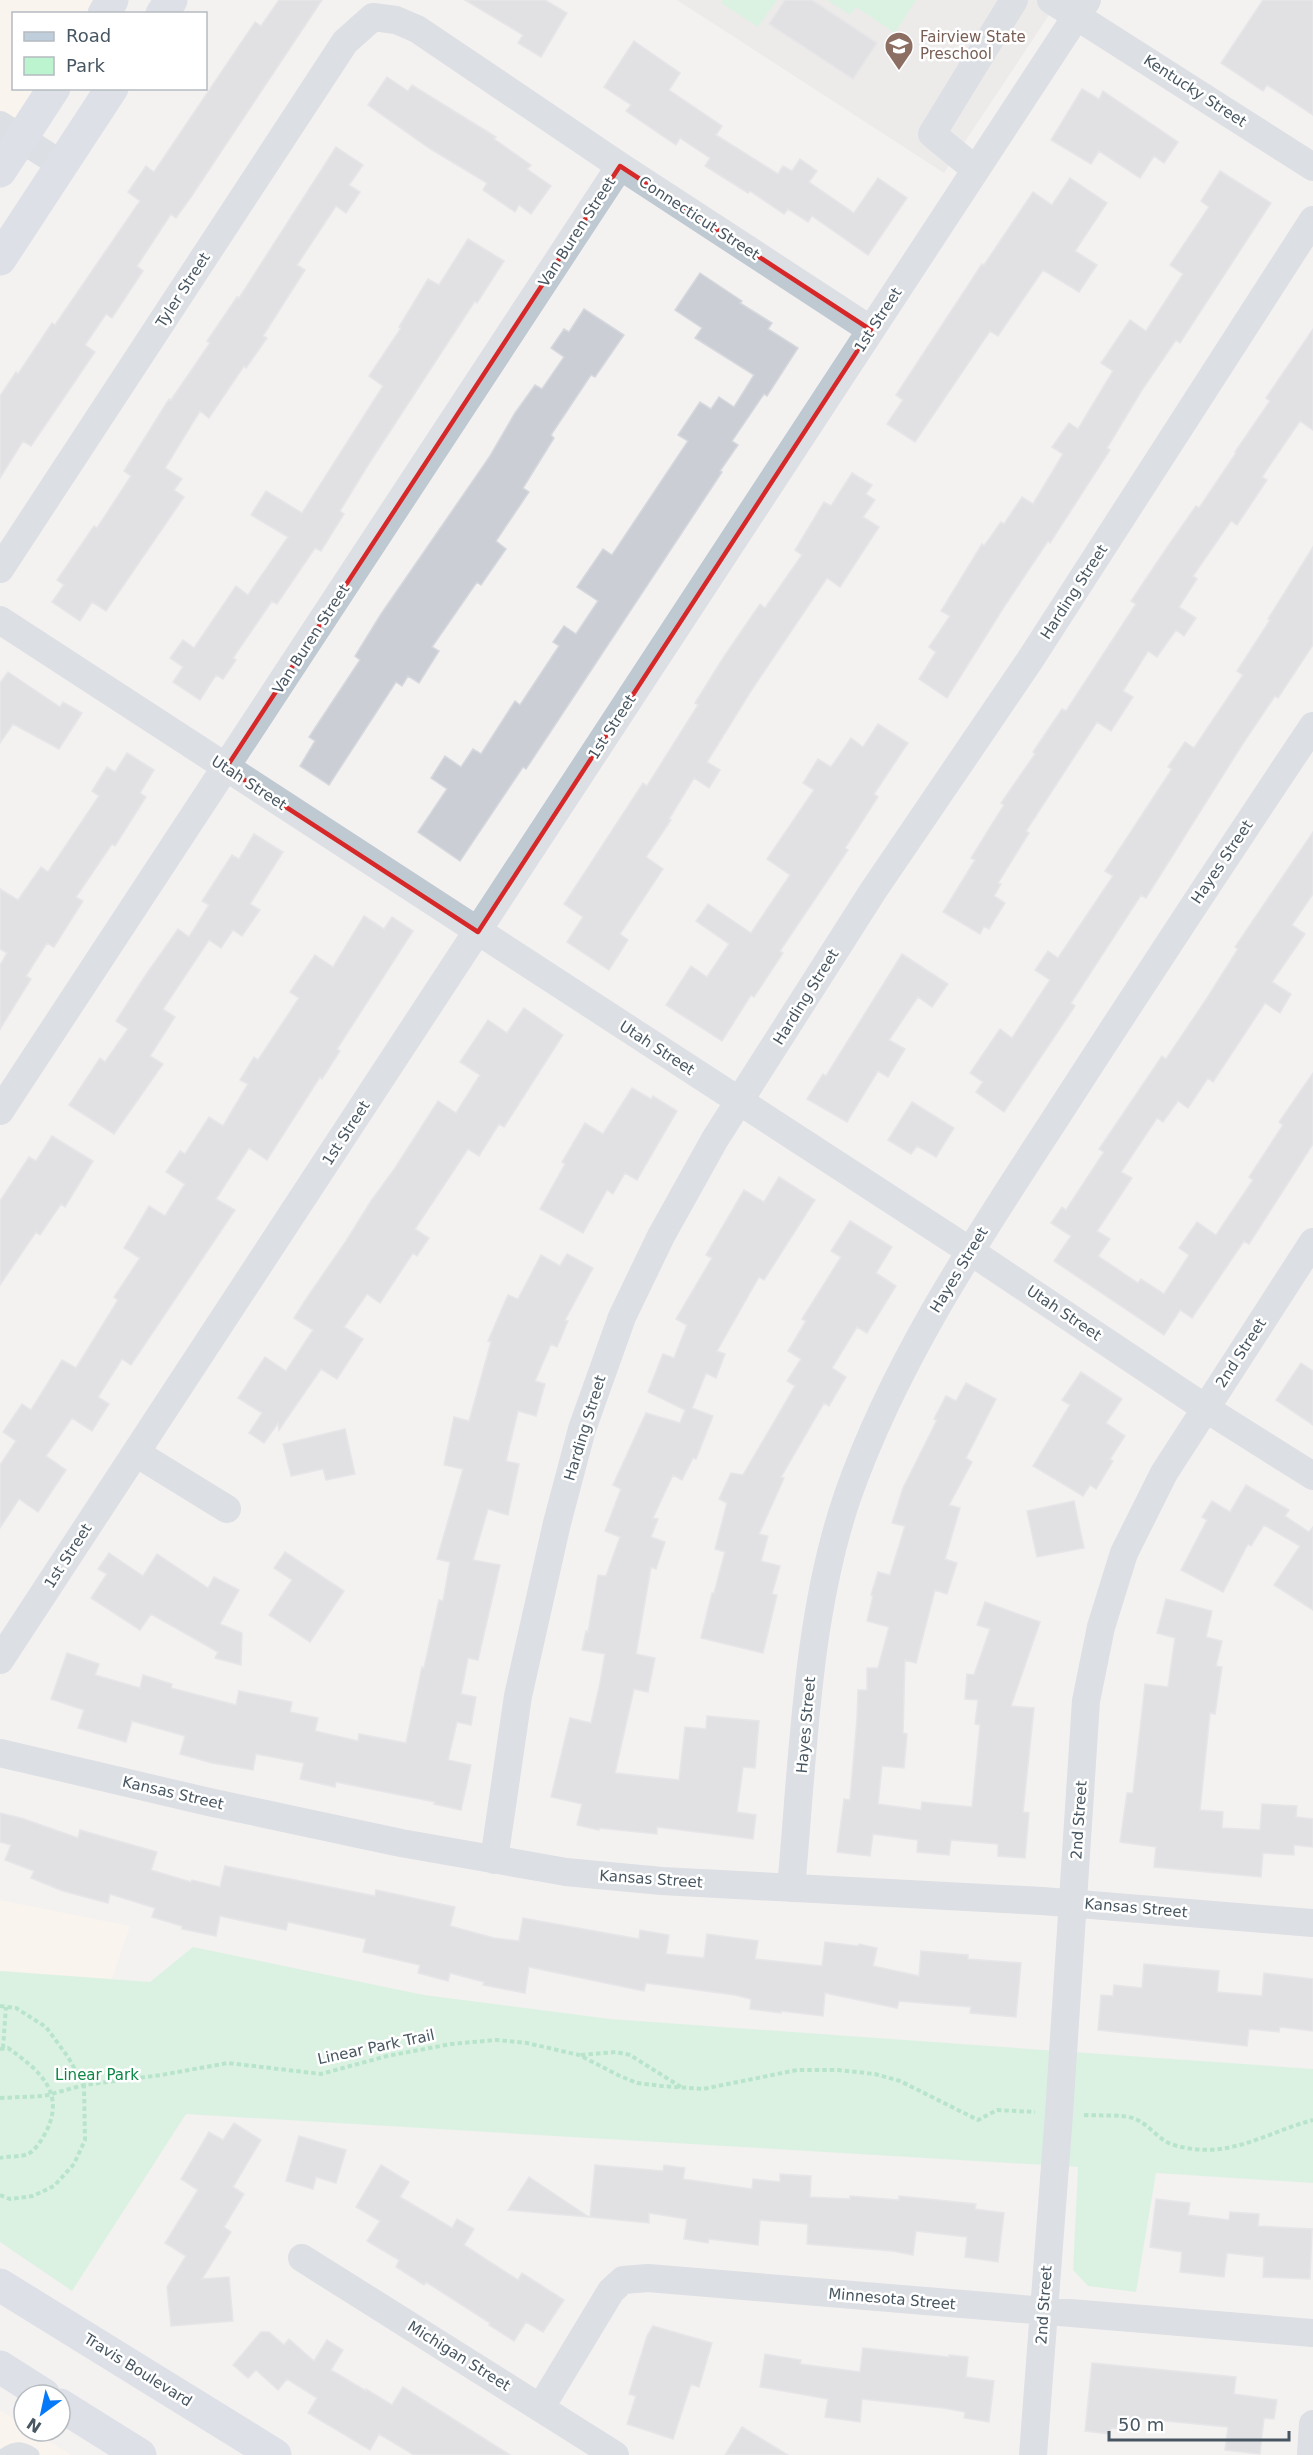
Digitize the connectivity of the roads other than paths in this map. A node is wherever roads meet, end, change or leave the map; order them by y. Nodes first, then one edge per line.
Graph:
1 (1014, 0) edge
2 (1051, 0) edge
3 (1082, 8) edge
4 (374, 17) joint
5 (52, 90) edge
6 (111, 90) edge
7 (10, 132) edge
8 (62, 165) junction
9 (620, 166) junction
10 (1313, 167) edge
11 (976, 170) junction
12 (0, 171) edge
13 (1313, 220) edge
14 (0, 260) edge
15 (871, 330) junction
16 (0, 569) edge
17 (0, 620) edge
18 (1313, 726) edge
19 (226, 768) junction
20 (478, 932) junction
21 (740, 1101) junction
22 (0, 1111) edge
23 (1313, 1242) edge
24 (970, 1251) junction
25 (1205, 1408) junction
26 (136, 1453) junction
27 (1313, 1476) edge
28 (226, 1509) dead end
29 (0, 1660) edge
30 (0, 1753) edge
31 (494, 1860) junction
32 (791, 1888) junction
33 (1074, 1903) junction
34 (1313, 1923) edge
35 (302, 2258) dead end
36 (0, 2285) edge
37 (1043, 2311) junction
38 (1313, 2333) edge
39 (0, 2367) edge
40 (25, 2383) edge
41 (541, 2407) junction
42 (72, 2412) edge
43 (1313, 2424) edge
44 (5, 2455) edge
45 (32, 2455) edge
46 (140, 2455) edge
47 (275, 2455) edge
48 (615, 2455) edge
49 (1033, 2455) edge
50 (1311, 2455) edge

1 - 11 street
2 - 3 street, Kentucky Street
3 - 10 street, Kentucky Street
3 - 11 street, 1st Street
4 - 9 street, Connecticut Street
4 - 16 street, Tyler Street
5 - 7 main road
6 - 8 main road
7 - 8 street
7 - 12 main road
8 - 14 main road
9 - 15 street, Connecticut Street
9 - 19 street, Van Buren Street
11 - 15 street, 1st Street
13 - 21 street, Harding Street
15 - 20 street, 1st Street
17 - 19 street, Utah Street
18 - 24 street, Hayes Street
19 - 20 street, Utah Street
19 - 22 street, Van Buren Street
20 - 21 street, Utah Street
20 - 26 street, 1st Street
21 - 24 street, Utah Street
21 - 31 street, Harding Street
23 - 25 street, 2nd Street
24 - 25 street, Utah Street
24 - 32 street, Hayes Street
25 - 27 street, Utah Street
25 - 33 street, 2nd Street
26 - 28 street
26 - 29 street, 1st Street
30 - 31 street, Kansas Street
31 - 32 street, Kansas Street
32 - 33 street, Kansas Street
33 - 34 street, Kansas Street
33 - 37 street, 2nd Street
35 - 41 street, Michigan Street
36 - 47 main road, Travis Boulevard
37 - 38 street, Minnesota Street
37 - 41 street, Minnesota Street
37 - 49 street, 2nd Street
39 - 40 main road
41 - 48 street, Michigan Street
42 - 46 main road
43 - 50 street
44 - 45 lane

